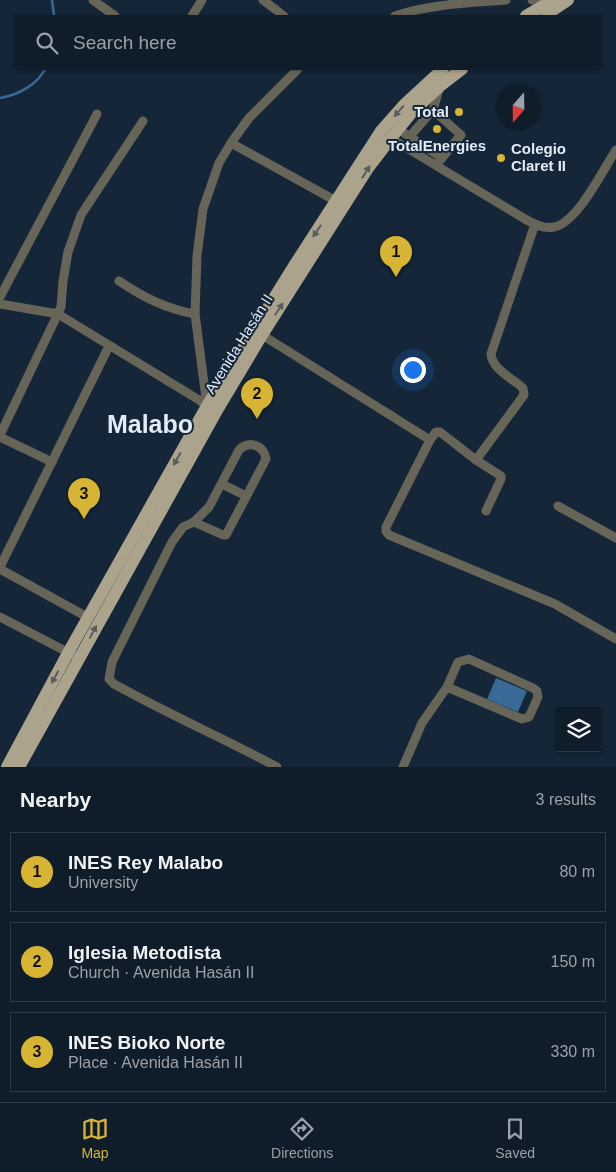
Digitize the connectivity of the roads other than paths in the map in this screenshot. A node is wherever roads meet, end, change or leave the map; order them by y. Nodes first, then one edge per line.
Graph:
1 (93, 0) edge
2 (202, 0) edge
3 (262, 0) edge
4 (506, 0) edge
5 (532, 0) edge
6 (568, 0) edge
7 (554, 3) edge
8 (114, 15) edge
9 (193, 15) edge
10 (283, 15) edge
11 (399, 15) edge
12 (528, 15) edge
13 (544, 15) edge
14 (297, 70) edge
15 (442, 70) edge
16 (461, 70) edge
17 (440, 86) junction
18 (433, 110) junction
19 (96, 114) dead end
20 (143, 121) dead end
21 (390, 133) junction
22 (410, 136) junction
23 (232, 143) junction
24 (616, 150) edge
25 (439, 162) junction
26 (336, 201) junction
27 (535, 224) junction
28 (119, 281) dead end
29 (0, 297) edge
30 (0, 304) edge
31 (58, 314) junction
32 (195, 314) junction
33 (258, 332) junction
34 (109, 346) junction
35 (211, 409) junction
36 (0, 436) edge
37 (430, 440) junction
38 (476, 460) junction
39 (52, 462) junction
40 (222, 484) junction
41 (246, 496) junction
42 (558, 506) dead end
43 (486, 511) dead end
44 (194, 522) junction
45 (616, 538) edge
46 (0, 568) edge
47 (0, 618) edge
48 (89, 618) junction
49 (616, 639) edge
50 (74, 655) junction
51 (447, 687) junction
52 (7, 767) edge
53 (19, 767) edge
54 (277, 767) edge
55 (402, 767) edge

1 - 8 street
2 - 9 street
3 - 10 street
4 - 11 street
5 - 7 street
6 - 7 main road
7 - 12 main road
7 - 13 main road
14 - 23 street
15 -> 21 main road, Avenida Hasán II
16 - 17 main road, Avenida Hasán II
17 - 18 street
17 - 21 main road, Avenida Hasán II
18 - 22 street
18 - 25 street
19 - 29 street
20 - 31 street
21 - 22 street
21 - 25 street
21 - 26 main road, Avenida Hasán II
33 -> 21 main road, Avenida Hasán II
22 - 25 street
23 - 26 street
23 - 32 street
24 - 27 street
25 - 27 street
26 -> 33 main road, Avenida Hasán II
27 - 38 street
28 - 32 street
30 - 31 street
31 - 34 street
31 - 36 street
32 - 35 street
33 - 35 main road, Avenida Hasán II
33 - 37 street
34 - 35 street
34 - 39 street
35 -> 48 main road, Avenida Hasán II
50 -> 35 main road, Avenida Hasán II
36 - 39 street
37 - 38 street
37 - 49 street
38 - 43 street
39 - 46 street
40 - 41 street
40 - 41 street
40 - 44 street
41 - 44 street
42 - 45 street
44 - 54 street
46 - 48 street
47 - 50 street
48 - 50 main road, Avenida Hasán II
50 -> 52 main road, Avenida Hasán II
50 - 53 main road, Avenida Hasán II
51 - 51 street
51 - 55 street

